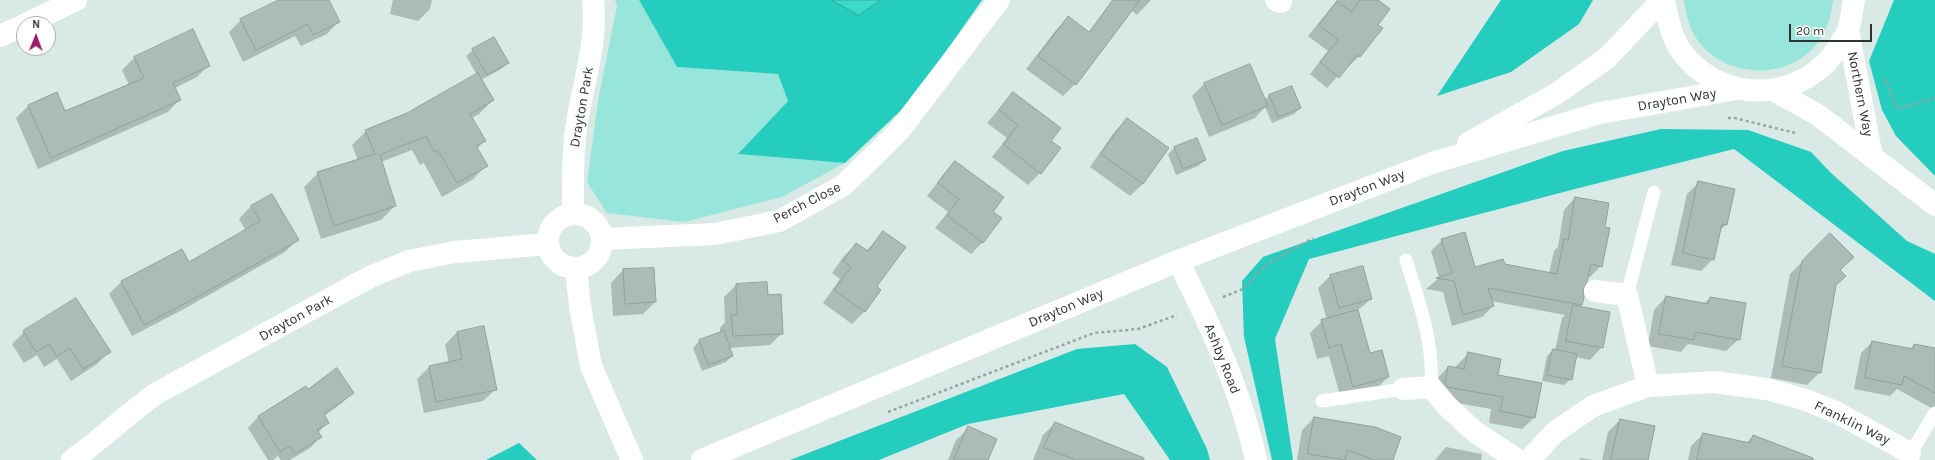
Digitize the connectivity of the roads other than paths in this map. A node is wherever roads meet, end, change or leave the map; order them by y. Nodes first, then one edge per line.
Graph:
1 (76, 0) edge
2 (593, 0) edge
3 (999, 0) edge
4 (1663, 0) edge
5 (1854, 0) edge
6 (42, 16) edge
7 (16, 28) edge
8 (1848, 30) junction
9 (0, 36) edge
10 (1737, 89) junction
11 (1773, 90) junction
12 (1872, 157) junction
13 (1432, 163) junction
14 (1654, 192) dead end
15 (1935, 205) edge
16 (573, 214) junction
17 (602, 240) junction
18 (547, 244) junction
19 (1406, 260) dead end
20 (1178, 261) junction
21 (576, 269) junction
22 (1595, 291) dead end
23 (1627, 295) junction
24 (1648, 386) junction
25 (1431, 387) junction
26 (1403, 389) joint
27 (1322, 401) dead end
28 (1935, 413) edge
29 (1908, 457) edge
30 (72, 460) edge
31 (632, 460) edge
32 (702, 460) edge
33 (1256, 460) edge
34 (1518, 460) edge
35 (1529, 460) edge

1 - 6 street
2 - 16 street, Drayton Park
3 - 17 street, Perch Close
4 - 10 street
4 - 13 street, Drayton Way
5 - 8 street
7 - 9 street
8 - 11 street
8 - 12 street, Northern Way
10 - 11 street
10 - 13 street, Drayton Way
11 - 12 street, Northern Way
12 - 15 street, Northern Way
13 - 20 street, Drayton Way
14 - 23 lane
16 - 17 street
16 - 18 street
17 - 21 street
18 - 21 street
18 - 30 street, Drayton Park
19 - 25 lane
20 - 32 street, Drayton Way
20 - 33 street, Ashby Road
21 - 31 street
22 - 23 street
23 - 24 street
24 - 29 street, Franklin Way
24 - 35 street, Franklin Way
25 - 26 street
25 - 34 street
26 - 27 lane
28 - 29 lane

